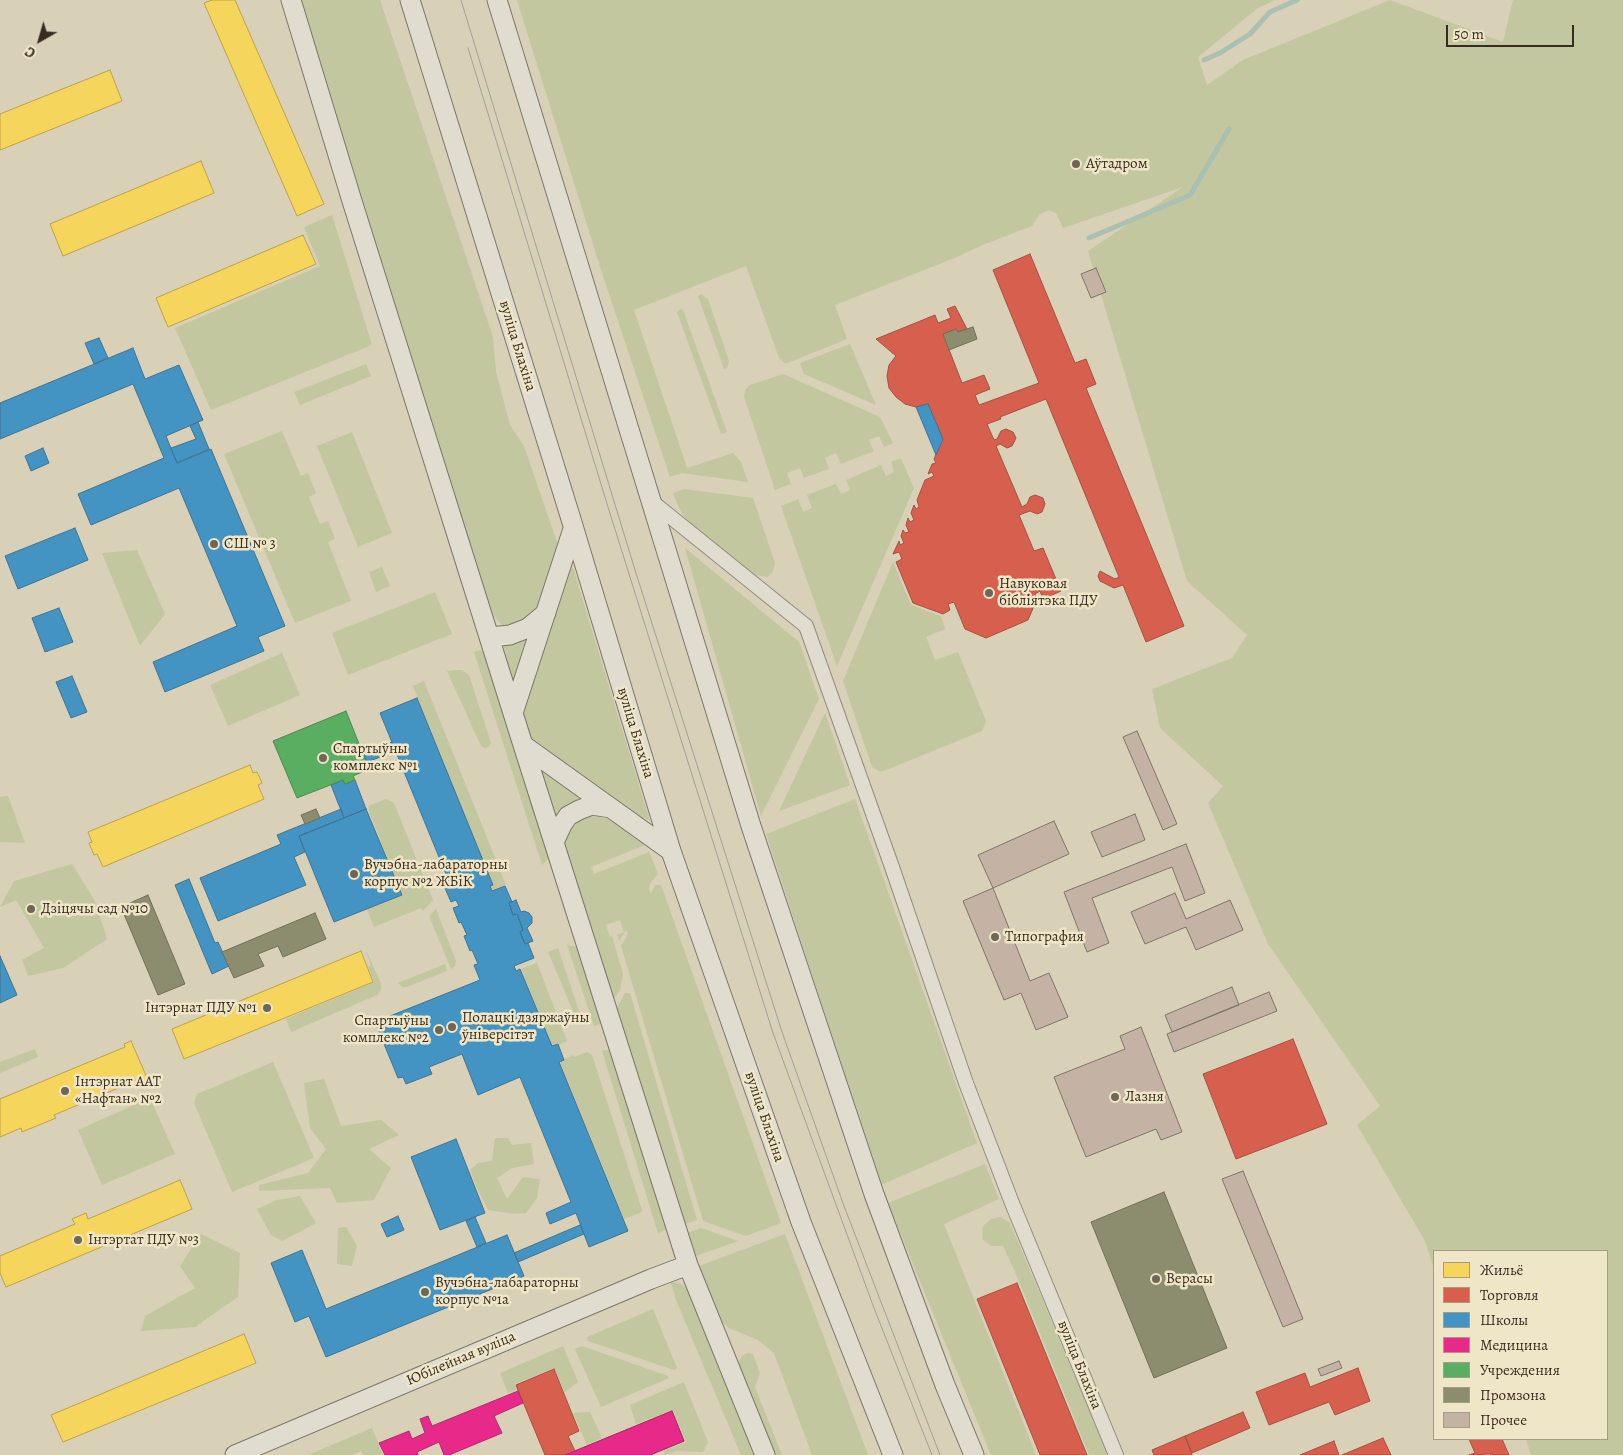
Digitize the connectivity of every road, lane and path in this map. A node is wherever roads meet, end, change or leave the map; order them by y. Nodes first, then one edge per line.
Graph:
1 (291, 0) edge
2 (410, 0) edge
3 (497, 0) edge
4 (651, 501) junction
5 (573, 529) junction
6 (546, 613) junction
7 (490, 637) junction
8 (513, 713) junction
9 (523, 745) junction
10 (611, 808) junction
11 (554, 842) junction
12 (671, 851) junction
13 (688, 1265) junction
14 (234, 1455) edge
15 (765, 1455) edge
16 (893, 1455) edge
17 (974, 1455) edge
18 (1116, 1455) edge

1 - 7 main road
2 - 5 main road, вуліца Блахіна
3 - 4 main road
4 - 17 main road
4 - 18 street, вуліца Блахіна
5 - 6 main road
5 - 12 main road, вуліца Блахіна
6 - 7 main road
6 - 8 main road
7 - 8 main road
8 - 9 main road
9 - 10 main road
9 - 11 main road
10 - 11 main road
10 - 12 main road
11 - 13 main road
12 - 16 main road, вуліца Блахіна
13 - 14 main road, Юбілейная вуліца
13 - 15 main road

